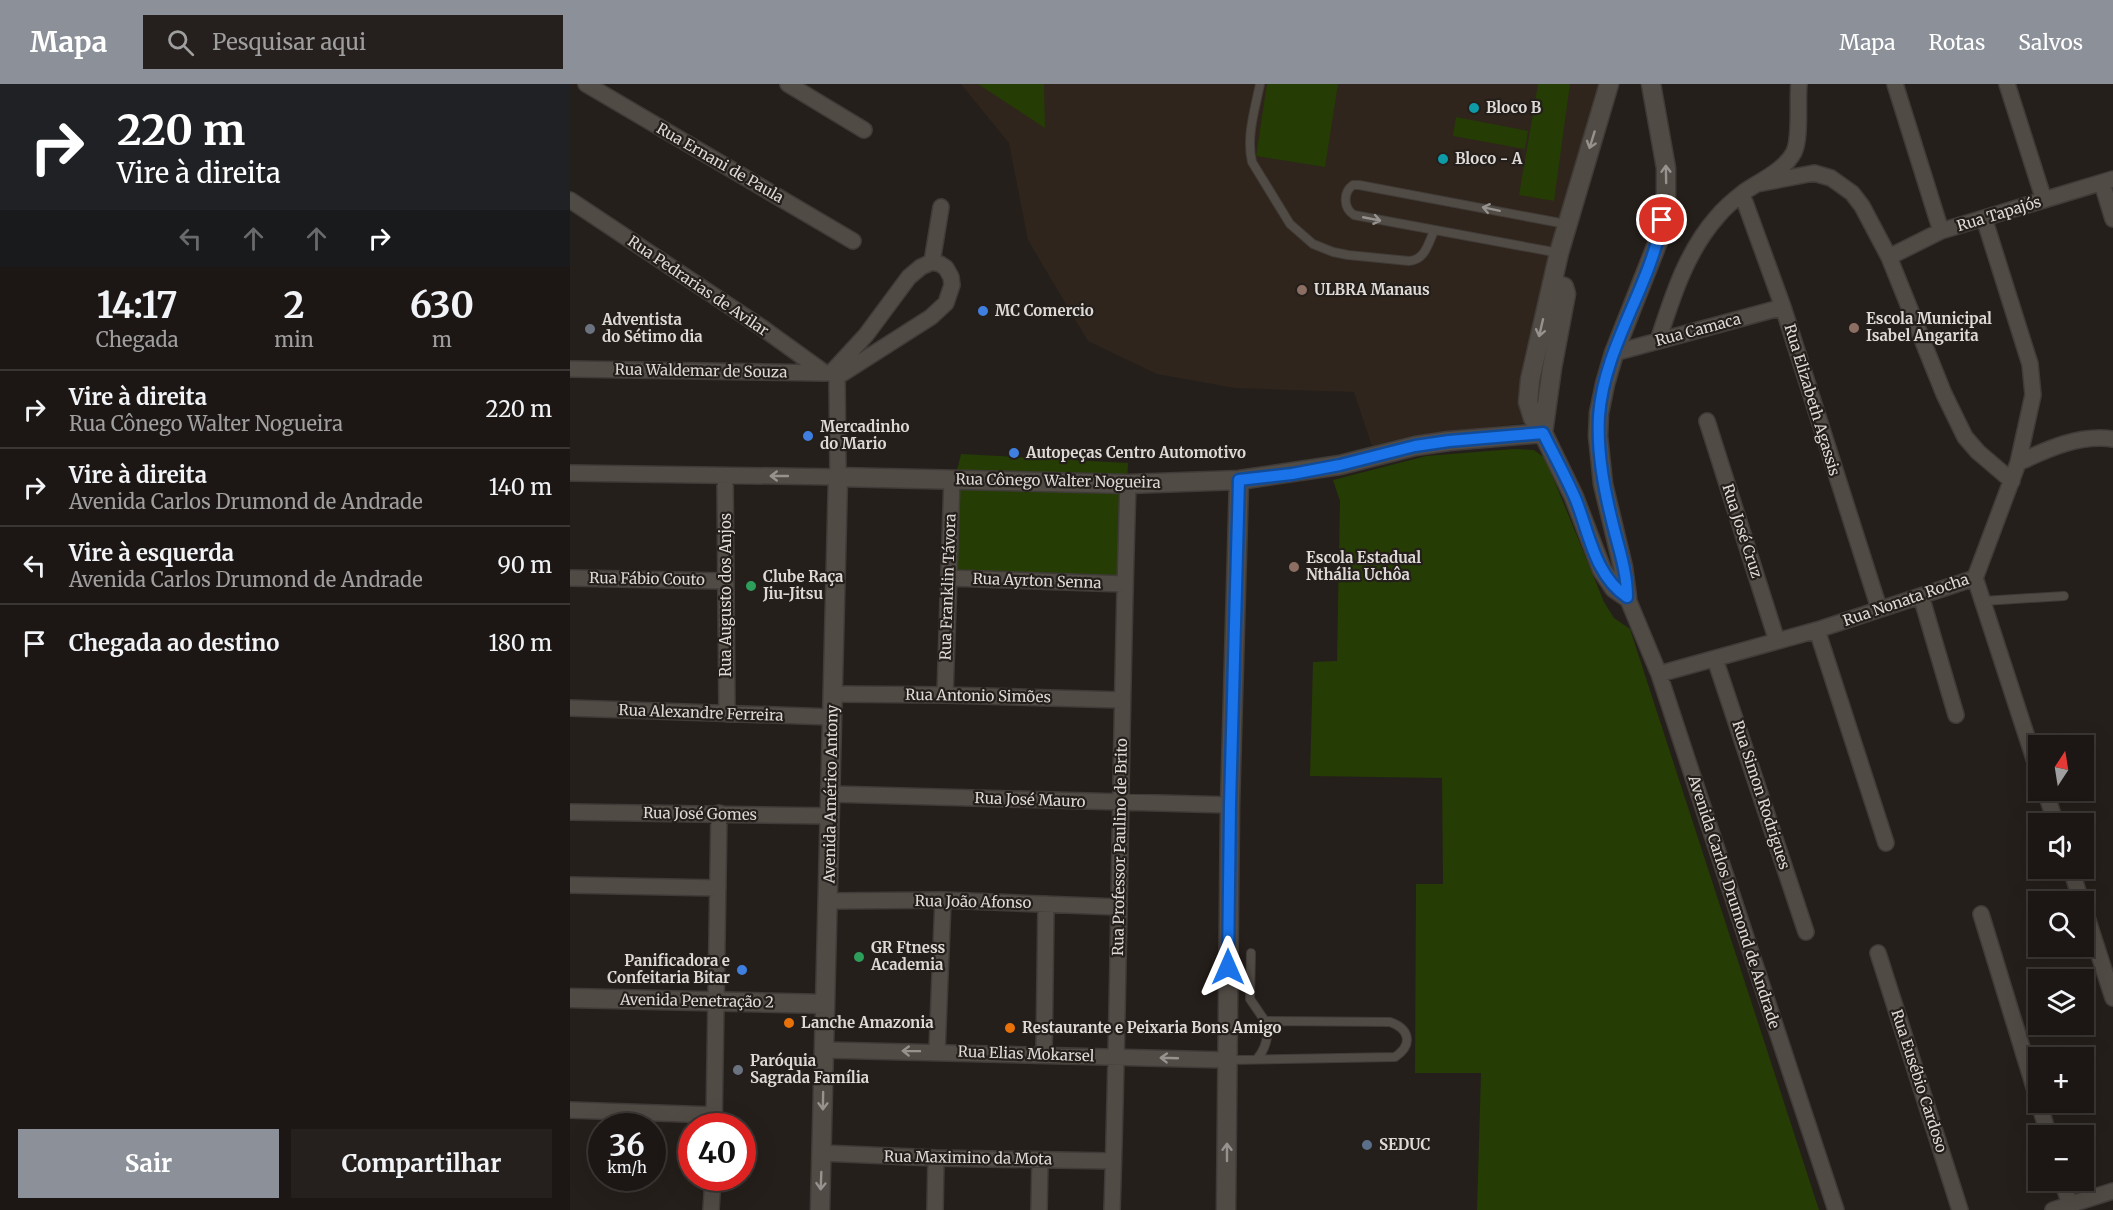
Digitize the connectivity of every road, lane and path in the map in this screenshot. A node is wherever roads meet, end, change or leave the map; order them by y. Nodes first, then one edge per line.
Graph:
1 (586, 84) edge
2 (788, 84) edge
3 (1260, 84) edge
4 (1609, 84) edge
5 (1651, 84) edge
6 (1799, 84) edge
7 (1895, 84) edge
8 (2007, 84) edge
9 (864, 130) dead end
10 (2107, 181) edge
11 (1757, 184) junction
12 (1742, 194) junction
13 (570, 200) edge
14 (2044, 200) junction
15 (941, 207) dead end
16 (1984, 218) junction
17 (2113, 219) edge
18 (1566, 224) junction
19 (1434, 231) junction
20 (1941, 231) junction
21 (853, 241) dead end
22 (1559, 253) junction
23 (1888, 257) junction
24 (932, 262) junction
25 (1783, 306) junction
26 (1658, 341) junction
27 (1614, 353) junction
28 (570, 369) edge
29 (831, 374) junction
30 (1707, 421) dead end
31 (1543, 433) junction
32 (2113, 439) edge
33 (2018, 463) junction
34 (570, 473) edge
35 (725, 476) junction
36 (838, 477) junction
37 (952, 479) junction
38 (1239, 480) junction
39 (2012, 481) junction
40 (1128, 484) junction
41 (570, 578) edge
42 (949, 578) junction
43 (1975, 578) junction
44 (725, 581) junction
45 (1125, 584) junction
46 (1921, 596) junction
47 (2064, 596) dead end
48 (1627, 597) junction
49 (1983, 601) junction
50 (1879, 609) junction
51 (1817, 630) junction
52 (1776, 641) junction
53 (1715, 659) junction
54 (1659, 674) junction
55 (834, 694) junction
56 (945, 695) junction
57 (1122, 700) junction
58 (570, 708) edge
59 (727, 714) junction
60 (1956, 715) dead end
61 (832, 717) junction
62 (2028, 740) edge
63 (831, 794) junction
64 (1121, 802) junction
65 (1230, 805) junction
66 (570, 812) edge
67 (720, 813) junction
68 (831, 816) junction
69 (1886, 843) dead end
70 (570, 885) edge
71 (717, 888) junction
72 (943, 900) junction
73 (828, 901) junction
74 (1046, 904) junction
75 (1118, 907) junction
76 (1980, 914) dead end
77 (1806, 932) dead end
78 (2094, 939) edge
79 (1251, 952) dead end
80 (1878, 953) dead end
81 (570, 998) edge
82 (2113, 998) edge
83 (717, 1002) junction
84 (825, 1004) junction
85 (1264, 1021) junction
86 (825, 1050) junction
87 (937, 1051) junction
88 (1044, 1055) junction
89 (1117, 1056) junction
90 (1257, 1059) junction
91 (1227, 1060) junction
92 (570, 1110) edge
93 (715, 1113) edge
94 (678, 1118) edge
95 (2046, 1125) edge
96 (822, 1153) junction
97 (936, 1158) junction
98 (1040, 1160) junction
99 (1113, 1161) junction
100 (712, 1191) edge
101 (2066, 1191) edge
102 (2113, 1191) edge
103 (2070, 1205) junction
104 (711, 1210) edge
105 (820, 1210) edge
106 (935, 1210) edge
107 (1039, 1210) edge
108 (1112, 1210) edge
109 (1226, 1210) edge
110 (1836, 1210) edge
111 (1960, 1210) edge
112 (2053, 1210) edge

1 - 21 street, Rua Ernani de Paula
2 - 9 street
3 - 19 lane
4 -> 18 street, Avenida Carlos Drumond de Andrade
27 -> 5 street, Avenida Carlos Drumond de Andrade
6 - 11 street
7 - 20 street
8 - 14 street
10 - 14 street, Rua Tapajós
10 - 17 street
11 - 12 street
11 - 23 street
12 - 25 street, Rua Elizabeth Agassis
12 - 26 street
13 - 29 street, Rua Pedrarias de Avilar
14 - 16 street, Rua Tapajós
15 - 24 street
16 - 20 street, Rua Tapajós
16 - 33 street, Rua Nonata Rocha
18 -> 19 lane
18 - 22 street, Avenida Carlos Drumond de Andrade
19 - 22 lane
20 - 23 street, Rua Tapajós
22 - 31 street, Avenida Carlos Drumond de Andrade
23 - 39 street
24 - 29 street
24 - 29 street
25 - 26 street, Rua Camaca
25 - 50 street, Rua Elizabeth Agassis
26 - 27 street, Rua Camaca
27 - 48 street, Avenida Carlos Drumond de Andrade
28 - 29 street, Rua Waldemar de Souza
29 - 36 street, Avenida Américo Antony
30 - 52 street, Rua José Cruz
31 - 38 street, Rua Cônego Walter Nogueira
31 - 48 street, Avenida Carlos Drumond de Andrade
32 - 33 street
33 - 39 street, Rua Nonata Rocha
34 - 35 street, Rua Cônego Walter Nogueira
36 -> 35 street, Rua Cônego Walter Nogueira
35 - 44 street, Rua Augusto dos Anjos
36 - 37 street, Rua Cônego Walter Nogueira
36 - 55 street, Avenida Américo Antony
37 - 40 street, Rua Cônego Walter Nogueira
37 - 42 street, Rua Franklin Távora
38 - 40 street, Rua Cônego Walter Nogueira
38 - 65 street
39 - 43 street, Rua Nonata Rocha
40 - 45 street, Rua Professor Paulino de Brito
41 - 44 street, Rua Fábio Couto
42 - 45 street, Rua Ayrton Senna
42 - 56 street, Rua Franklin Távora
43 - 46 street, Rua Nonata Rocha
43 - 49 street
44 - 59 street, Rua Augusto dos Anjos
45 - 57 street, Rua Professor Paulino de Brito
46 - 50 street, Rua Nonata Rocha
46 - 60 street
47 - 49 lane
48 - 54 street, Avenida Carlos Drumond de Andrade
49 - 62 street
50 - 51 street, Rua Nonata Rocha
51 - 52 street, Rua Nonata Rocha
51 - 69 street
52 - 53 street, Rua Nonata Rocha
53 - 54 street, Rua Nonata Rocha
53 - 77 street, Rua Simon Rodrigues
54 - 110 street, Avenida Carlos Drumond de Andrade
55 - 56 street, Rua Antonio Simões
55 - 61 street, Avenida Américo Antony
56 - 57 street, Rua Antonio Simões
57 - 64 street, Rua Professor Paulino de Brito
58 - 59 street, Rua Alexandre Ferreira
59 - 61 street, Rua Alexandre Ferreira
61 - 63 street, Avenida Américo Antony
63 - 64 street, Rua José Mauro
63 - 68 street, Avenida Américo Antony
64 - 65 street, Rua José Mauro
64 - 75 street, Rua Professor Paulino de Brito
65 - 91 street
66 - 67 street, Rua José Gomes
67 - 68 street, Rua José Gomes
67 - 71 street
68 - 73 street, Avenida Américo Antony
70 - 71 street
71 - 83 street
72 - 73 street, Rua João Afonso
72 - 74 street, Rua João Afonso
72 - 87 street
73 - 84 street, Avenida Américo Antony
74 - 75 street, Rua João Afonso
74 - 88 street
75 - 89 street, Rua Professor Paulino de Brito
76 - 95 street
78 - 82 street
79 - 85 lane
80 - 111 street, Rua Eusébio Cardoso
81 - 83 street, Avenida Penetração 2
83 - 84 street, Avenida Penetração 2
83 - 93 street
84 - 86 street, Avenida Américo Antony
85 - 90 lane
85 - 90 lane
87 -> 86 street, Rua Elias Mokarsel
86 -> 96 street, Avenida Américo Antony
87 - 88 street, Rua Elias Mokarsel
88 - 89 street, Rua Elias Mokarsel
91 -> 89 street, Rua Elias Mokarsel
89 - 99 street, Rua Professor Paulino de Brito
90 - 91 lane
109 -> 91 street
92 - 94 street
96 - 97 street, Rua Maximino da Mota
96 -> 105 street, Avenida Américo Antony
97 - 98 street, Rua Maximino da Mota
97 - 106 street
98 - 99 street, Rua Maximino da Mota
98 - 107 street
99 - 108 street, Rua Professor Paulino de Brito
100 - 104 street
101 - 103 street
102 - 103 street
103 - 112 street

